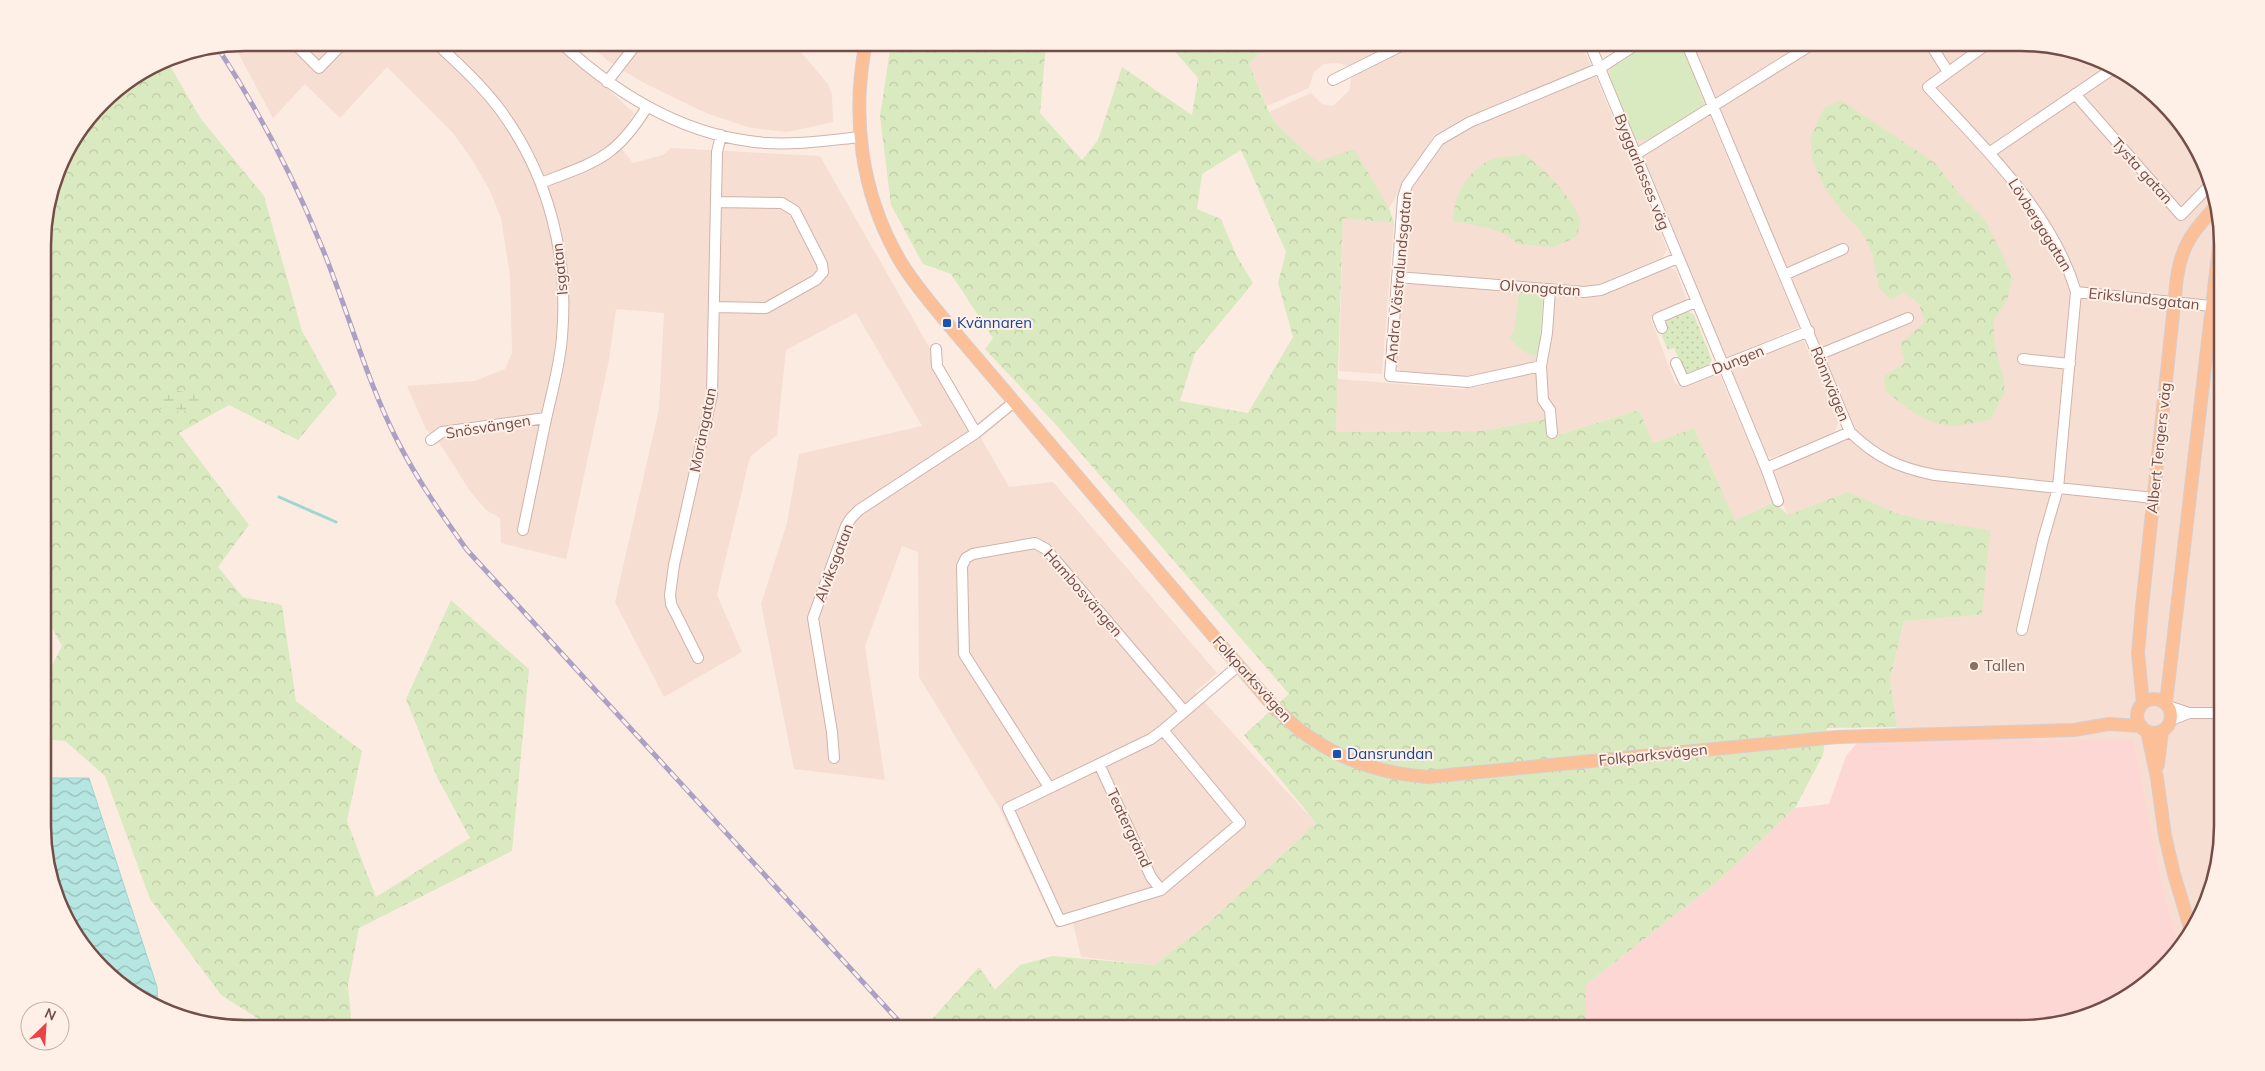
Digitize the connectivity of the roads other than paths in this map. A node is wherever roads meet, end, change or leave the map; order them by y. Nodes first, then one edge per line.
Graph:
1 (302, 51) edge
2 (335, 51) edge
3 (444, 51) edge
4 (571, 51) edge
5 (631, 51) edge
6 (865, 51) edge
7 (1391, 51) edge
8 (1592, 51) edge
9 (1626, 51) edge
10 (1690, 51) edge
11 (1802, 51) edge
12 (1935, 51) edge
13 (1977, 51) edge
14 (1600, 68) junction
15 (1948, 72) junction
16 (2108, 72) edge
17 (1333, 80) dead end
18 (607, 82) junction
19 (2075, 94) junction
20 (647, 107) junction
21 (1713, 107) junction
22 (722, 134) junction
23 (862, 138) junction
24 (1989, 153) junction
25 (1635, 155) junction
26 (541, 183) junction
27 (2206, 190) edge
28 (716, 202) junction
29 (2211, 212) edge
30 (1843, 249) dead end
31 (1678, 258) junction
32 (1784, 275) junction
33 (1397, 277) junction
34 (2214, 289) edge
35 (1550, 290) junction
36 (2076, 292) junction
37 (1696, 302) junction
38 (2174, 302) junction
39 (2212, 306) junction
40 (715, 307) junction
41 (1908, 318) dead end
42 (1662, 328) dead end
43 (1809, 331) junction
44 (936, 350) dead end
45 (1818, 355) junction
46 (2023, 358) dead end
47 (1676, 363) dead end
48 (2070, 364) junction
49 (1541, 366) junction
50 (1722, 366) junction
51 (1014, 402) junction
52 (546, 418) junction
53 (1850, 432) junction
54 (976, 433) junction
55 (1552, 433) dead end
56 (431, 440) dead end
57 (1766, 468) junction
58 (2058, 488) junction
59 (2154, 498) junction
60 (1778, 500) dead end
61 (523, 530) dead end
62 (2022, 630) dead end
63 (698, 658) dead end
64 (1238, 666) junction
65 (2167, 704) junction
66 (2141, 705) junction
67 (1184, 712) junction
68 (2189, 713) junction
69 (2214, 713) edge
70 (2171, 720) junction
71 (2109, 724) junction
72 (2144, 729) junction
73 (1163, 730) junction
74 (2162, 732) junction
75 (834, 758) dead end
76 (1099, 764) junction
77 (2157, 778) junction
78 (1049, 787) junction
79 (1162, 890) junction
80 (2188, 923) edge

1 - 2 street
3 - 26 street, Isgatan
4 - 18 street
5 - 18 street
6 - 23 main road, Folkparksvägen
7 - 17 street
8 - 14 street, Byggarlasses väg
9 - 14 street, Andra Västralundsgatan
10 - 21 street, Rönnvägen
11 - 21 street
12 - 15 street
13 - 15 street
14 - 25 street, Byggarlasses väg
14 - 33 street, Andra Västralundsgatan
15 - 24 street, Lövbergagatan
16 - 19 street
18 - 20 street
19 - 24 street
19 - 27 street, Tysta gatan
20 - 22 street
20 - 26 street
21 - 25 street
21 - 32 street, Rönnvägen
22 - 23 street
22 - 28 street, Morängatan
23 - 51 main road, Folkparksvägen
24 - 36 street, Lövbergagatan
25 - 31 street, Byggarlasses väg
26 - 52 street, Isgatan
28 - 40 street, Morängatan
28 - 40 street
29 - 38 main road, Albert Tengers väg
30 - 32 street
31 - 35 street, Olvongatan
31 - 37 street, Byggarlasses väg
32 - 43 street, Rönnvägen
33 - 35 street, Olvongatan
33 - 49 street, Andra Västralundsgatan
34 - 39 main road
35 - 49 street
36 - 38 street, Erikslundsgatan
36 - 48 street, Lövbergagatan
37 - 42 street
37 - 50 street, Byggarlasses väg
38 - 39 street, Erikslundsgatan
38 - 59 main road, Albert Tengers väg
39 - 65 main road
40 - 63 street, Morängatan
41 - 45 street
43 - 45 street, Rönnvägen
43 - 50 street, Dungen
44 - 54 street
45 - 53 street, Rönnvägen
46 - 48 street
47 - 50 street, Dungen
48 - 58 street, Lövbergagatan
49 - 55 street
50 - 57 street, Byggarlasses väg
51 - 54 street, Alviksgatan
51 - 64 main road, Folkparksvägen
52 - 56 street, Snösvängen
52 - 61 street, Isgatan
53 - 57 street
53 - 58 street, Rönnvägen
54 - 75 street, Alviksgatan
57 - 60 street, Byggarlasses väg
58 - 59 street, Rönnvägen
58 - 62 street, Lövbergagatan
59 - 66 main road, Albert Tengers väg
64 - 67 street
64 - 71 main road, Folkparksvägen
65 - 66 main road
65 - 68 street
65 - 70 main road
66 - 71 main road, Folkparksvägen
66 - 72 main road
67 - 73 street
67 - 78 street, Hambosvängen
68 - 69 street
68 - 70 street
70 - 74 main road
71 - 72 main road, Folkparksvägen
72 - 74 main road
72 - 77 main road
73 - 76 street
73 - 79 street
74 - 77 main road
76 - 78 street
76 - 79 street, Teatergränd
77 - 80 main road
78 - 79 street

